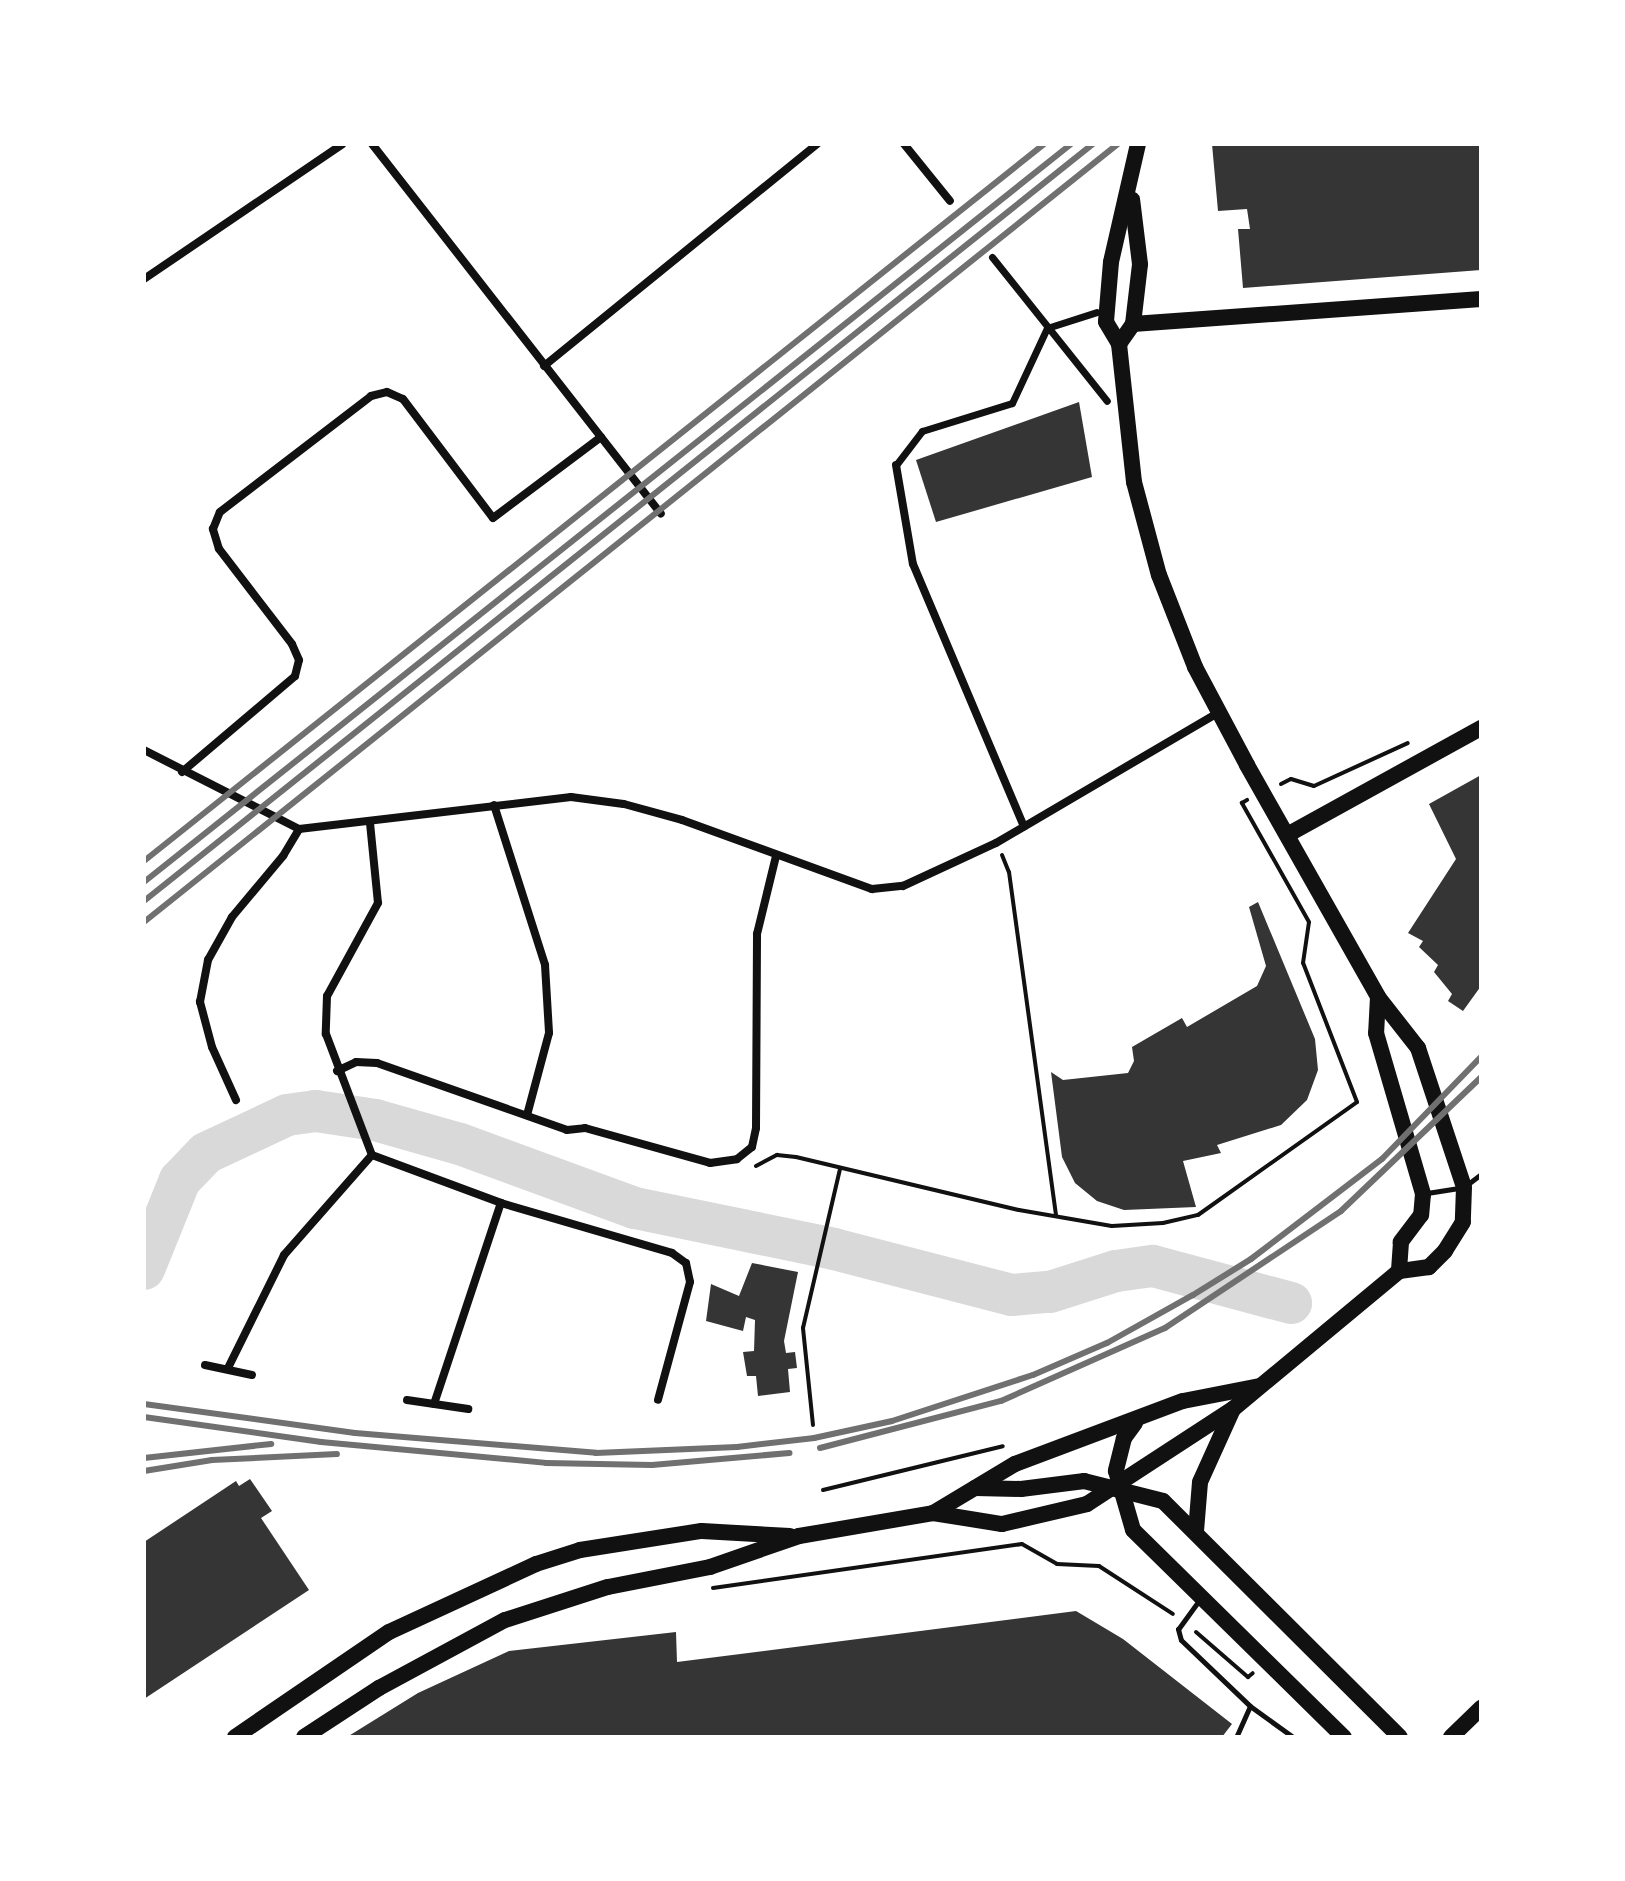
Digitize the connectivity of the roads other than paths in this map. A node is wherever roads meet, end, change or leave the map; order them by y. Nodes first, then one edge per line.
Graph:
1 (343, 144) edge
2 (372, 144) edge
3 (817, 144) edge
4 (904, 144) edge
5 (1138, 144) edge
6 (1131, 191) junction
7 (950, 201) dead end
8 (992, 257) dead end
9 (144, 279) edge
10 (1481, 299) edge
11 (1097, 312) dead end
12 (1133, 324) junction
13 (1047, 328) junction
14 (1119, 344) junction
15 (544, 366) junction
16 (1107, 401) dead end
17 (601, 437) junction
18 (896, 465) joint
19 (661, 514) dead end
20 (1219, 712) junction
21 (1481, 728) edge
22 (144, 750) edge
23 (182, 772) junction
24 (494, 805) junction
25 (370, 823) junction
26 (1024, 827) junction
27 (299, 829) junction
28 (1287, 835) junction
29 (776, 856) junction
30 (1378, 997) junction
31 (337, 1071) junction
32 (236, 1100) dead end
33 (527, 1115) junction
34 (372, 1155) junction
35 (1481, 1174) edge
36 (1464, 1187) junction
37 (1423, 1194) junction
38 (501, 1203) junction
39 (1399, 1271) junction
40 (205, 1365) dead end
41 (228, 1368) junction
42 (252, 1375) dead end
43 (1263, 1384) junction
44 (407, 1400) dead end
45 (658, 1400) dead end
46 (434, 1404) junction
47 (468, 1409) dead end
48 (1233, 1409) junction
49 (1136, 1422) junction
50 (1117, 1486) junction
51 (974, 1488) junction
52 (933, 1513) junction
53 (1196, 1531) junction
54 (799, 1536) junction
55 (1200, 1598) junction
56 (1250, 1706) junction
57 (1481, 1708) edge
58 (235, 1737) edge
59 (304, 1737) edge
60 (1236, 1737) edge
61 (1293, 1737) edge
62 (1344, 1737) edge
63 (1400, 1737) edge
64 (1451, 1737) edge

1 - 9 street
2 - 15 street
3 - 15 street
4 - 7 street
5 - 6 main road
6 - 12 main road
6 - 14 main road
8 - 13 street
10 - 12 main road
11 - 13 street
12 - 14 main road
13 - 16 street
13 - 18 street
14 - 20 main road
15 - 17 street
17 - 19 street
17 - 23 street
18 - 26 street
20 - 26 street
20 - 28 main road
21 - 28 main road
22 - 23 street
23 - 27 street
24 - 25 street
24 - 29 street
24 - 33 street
25 - 27 street
25 - 31 street
26 - 29 street
27 - 32 street
28 - 30 main road
29 - 33 street
30 - 36 main road
30 - 37 main road
31 - 33 street
31 - 34 street
34 - 38 street
34 - 41 street
35 - 36 lane
36 - 37 lane
36 - 39 main road
37 - 39 main road
38 - 45 street
38 - 46 street
39 - 43 main road
40 - 41 street
41 - 42 street
43 - 48 main road
43 - 49 main road
44 - 46 street
46 - 47 street
48 - 50 main road
48 - 53 main road
49 - 50 main road
49 - 51 main road
50 - 51 main road
50 - 52 main road
50 - 53 main road
50 - 55 main road
51 - 52 main road
52 - 54 main road
53 - 63 main road
54 - 58 main road
54 - 59 main road
55 - 56 lane
55 - 62 main road
56 - 60 lane
56 - 61 lane
57 - 64 main road

